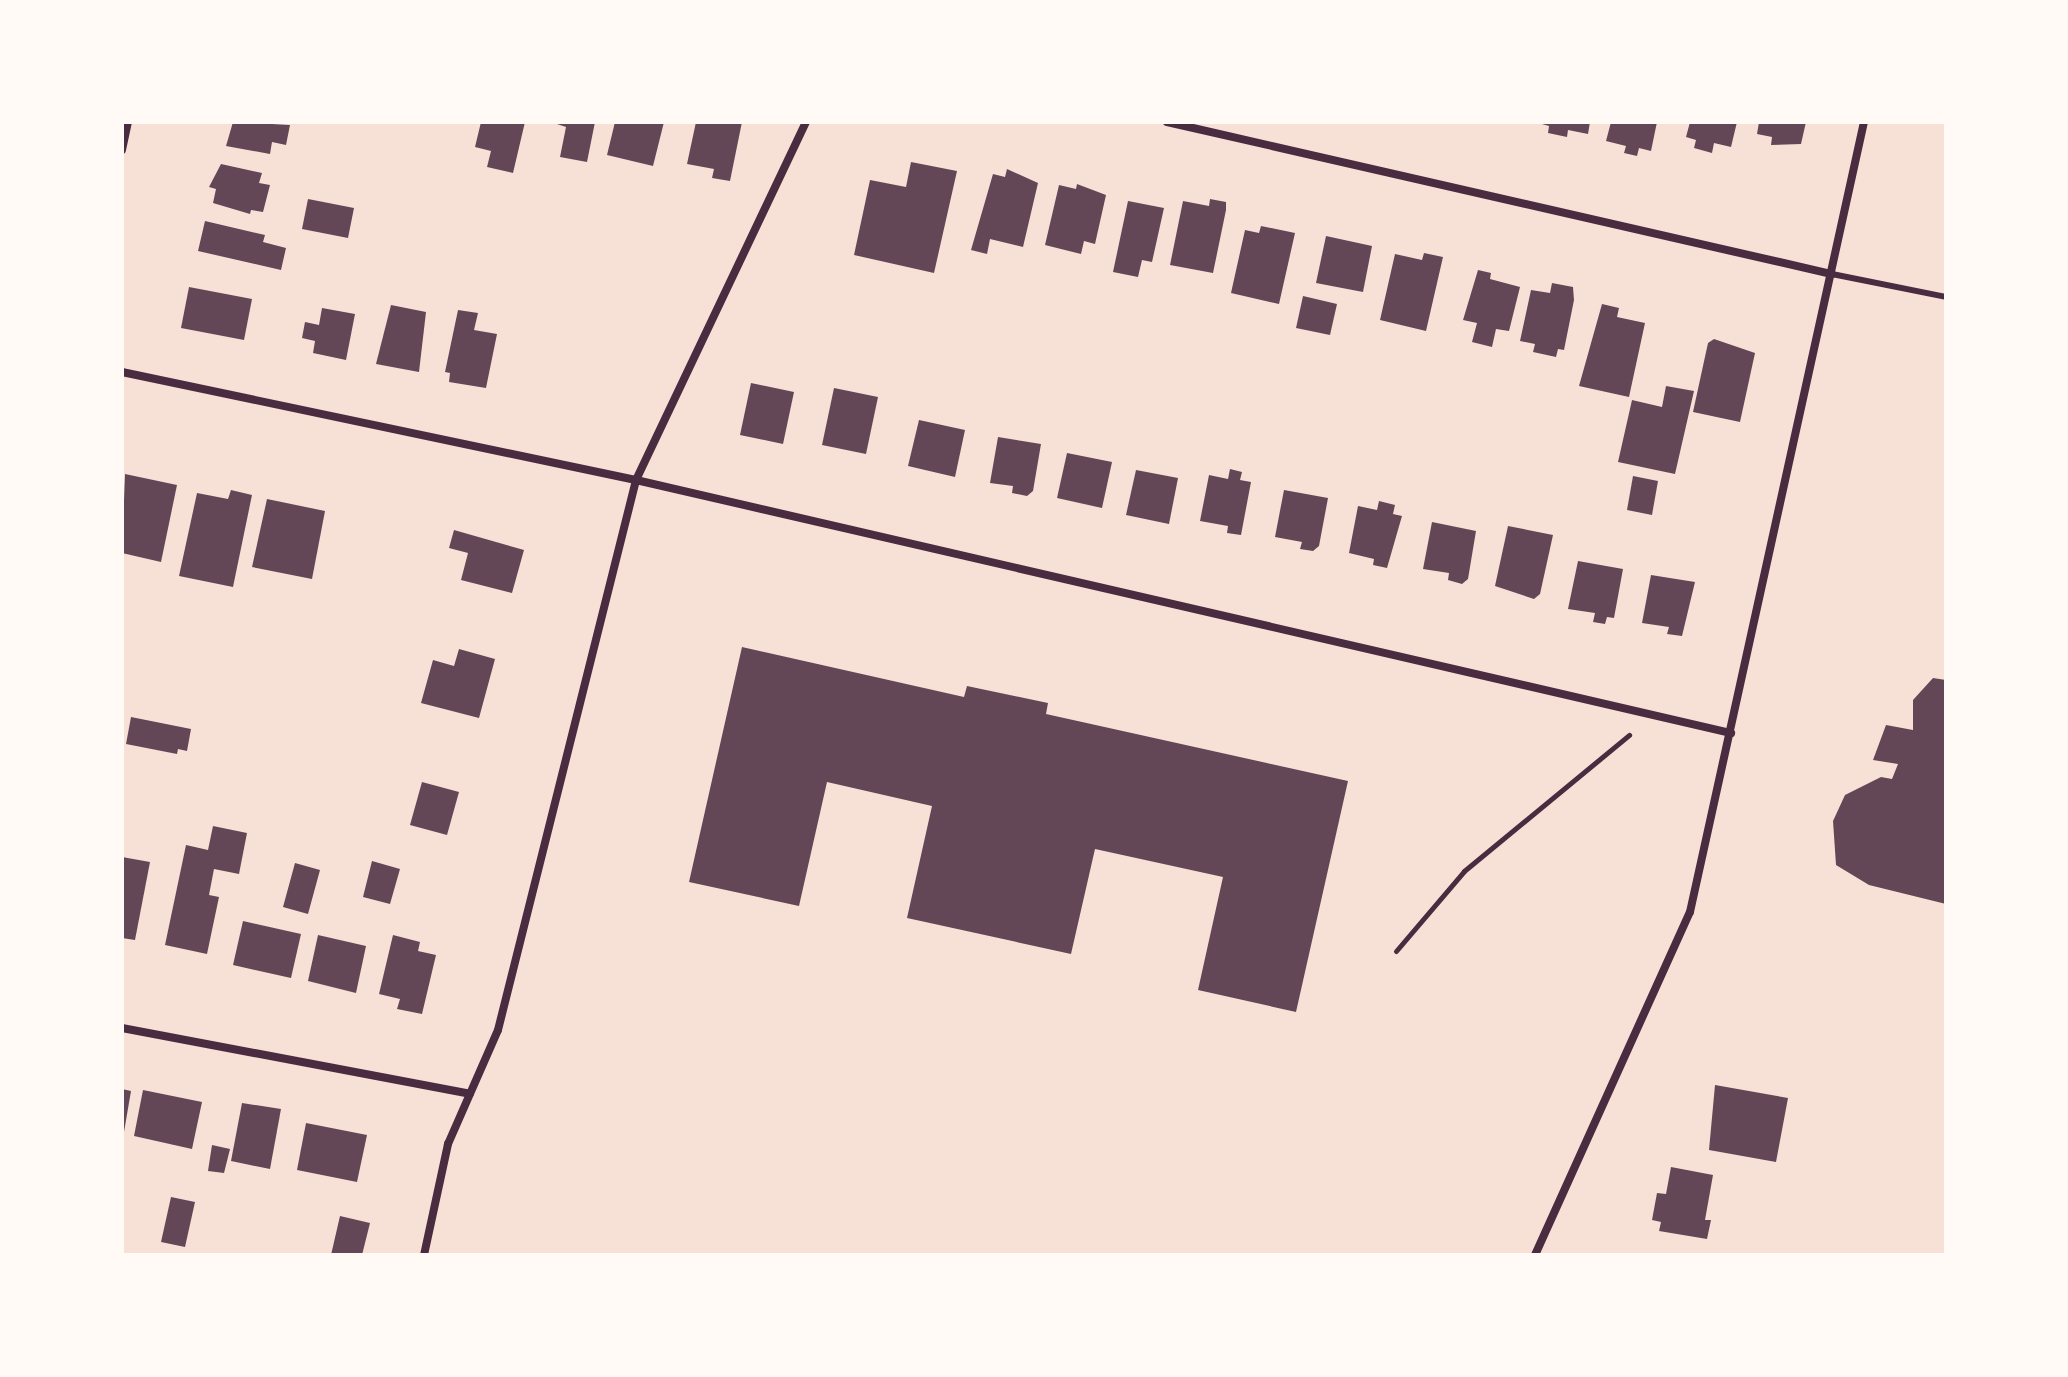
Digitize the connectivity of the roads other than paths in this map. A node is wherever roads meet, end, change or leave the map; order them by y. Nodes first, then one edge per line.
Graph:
1 (128, 122) edge
2 (806, 122) edge
3 (1167, 122) edge
4 (1864, 122) edge
5 (122, 150) edge
6 (1832, 274) junction
7 (1946, 297) edge
8 (122, 372) edge
9 (636, 480) junction
10 (1731, 733) junction
11 (122, 1028) edge
12 (470, 1094) junction
13 (424, 1255) edge
14 (1535, 1255) edge

1 - 5 street
2 - 9 street
3 - 6 street
4 - 6 street
6 - 7 lane
6 - 10 street
8 - 9 street
9 - 10 street
9 - 12 street
10 - 14 street
11 - 12 street
12 - 13 street

